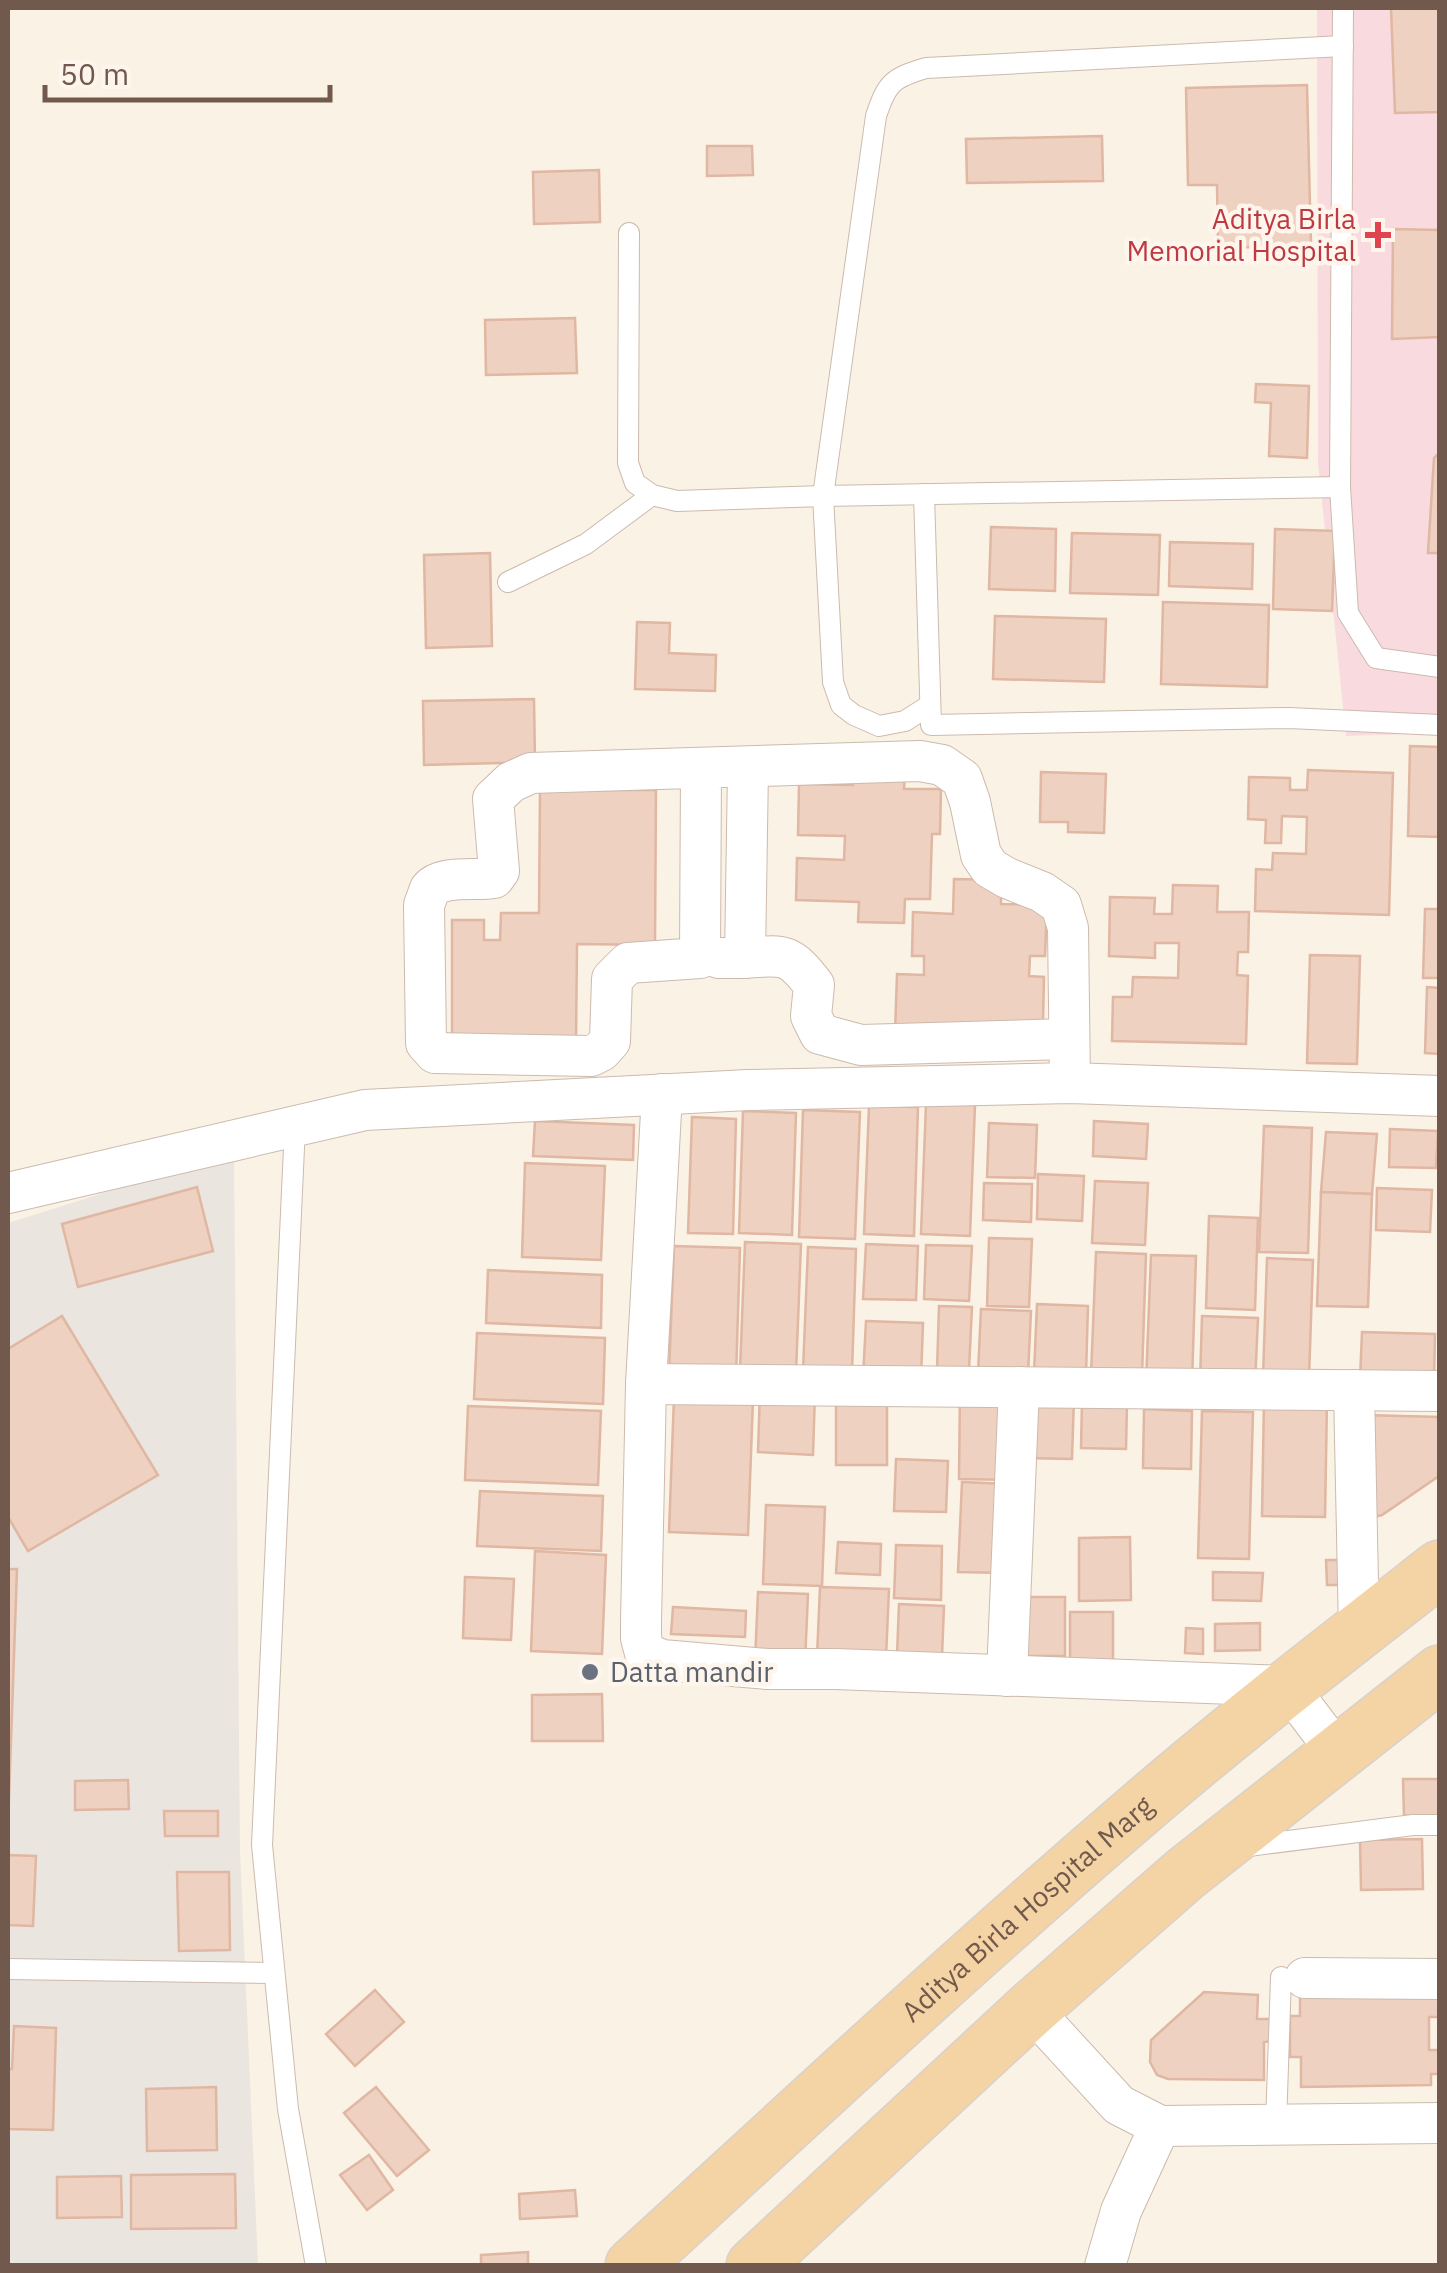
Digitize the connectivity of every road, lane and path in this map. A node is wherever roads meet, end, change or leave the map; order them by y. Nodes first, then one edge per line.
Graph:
1 (1342, 8) edge
2 (1343, 46) junction
3 (629, 232) dead end
4 (1340, 487) junction
5 (924, 494) junction
6 (652, 496) junction
7 (823, 496) junction
8 (508, 582) dead end
9 (1440, 667) edge
10 (930, 706) junction
11 (1440, 725) edge
12 (748, 768) junction
13 (701, 769) junction
14 (700, 958) junction
15 (744, 958) junction
16 (1069, 1040) junction
17 (1070, 1083) junction
18 (662, 1094) junction
19 (1440, 1096) edge
20 (295, 1126) junction
21 (8, 1193) edge
22 (646, 1384) junction
23 (1019, 1387) junction
24 (1354, 1390) junction
25 (1440, 1391) edge
26 (1440, 1568) edge
27 (1358, 1631) junction
28 (1440, 1673) edge
29 (1006, 1676) junction
30 (1287, 1686) junction
31 (1338, 1753) junction
32 (1440, 1825) edge
33 (1215, 1851) junction
34 (8, 1968) edge
35 (274, 1973) junction
36 (1293, 1977) joint
37 (1440, 1979) edge
38 (1031, 2009) junction
39 (1440, 2123) edge
40 (1276, 2125) junction
41 (1160, 2126) junction
42 (316, 2266) edge
43 (633, 2266) edge
44 (754, 2266) edge
45 (1106, 2266) edge

1 - 2 lane
2 - 4 lane
2 - 7 lane
3 - 6 lane
4 - 5 lane
4 - 9 lane
5 - 7 lane
5 - 10 lane
6 - 7 lane
6 - 8 lane
7 - 10 lane
10 - 11 lane
12 - 13 street
12 - 15 street
12 - 16 street
13 - 14 street
13 - 14 street
14 - 15 street
15 - 16 street
16 - 17 street
17 - 18 street
17 - 19 street
18 - 20 street
18 - 22 street
20 - 21 street
20 - 35 lane
22 - 23 street
22 - 29 street
23 - 24 street
23 - 29 street
24 - 25 street
24 - 27 street
26 - 27 main road, Aditya Birla Hospital Marg
27 - 30 main road, Aditya Birla Hospital Marg
28 - 31 main road
29 - 30 street
30 - 31 street
30 - 43 main road, Aditya Birla Hospital Marg
31 - 33 main road
32 - 33 lane
33 - 38 main road
34 - 35 lane
35 - 42 lane
36 - 37 street
36 - 40 lane
38 - 41 street
38 - 44 main road
39 - 40 street
40 - 41 street
41 - 45 street

